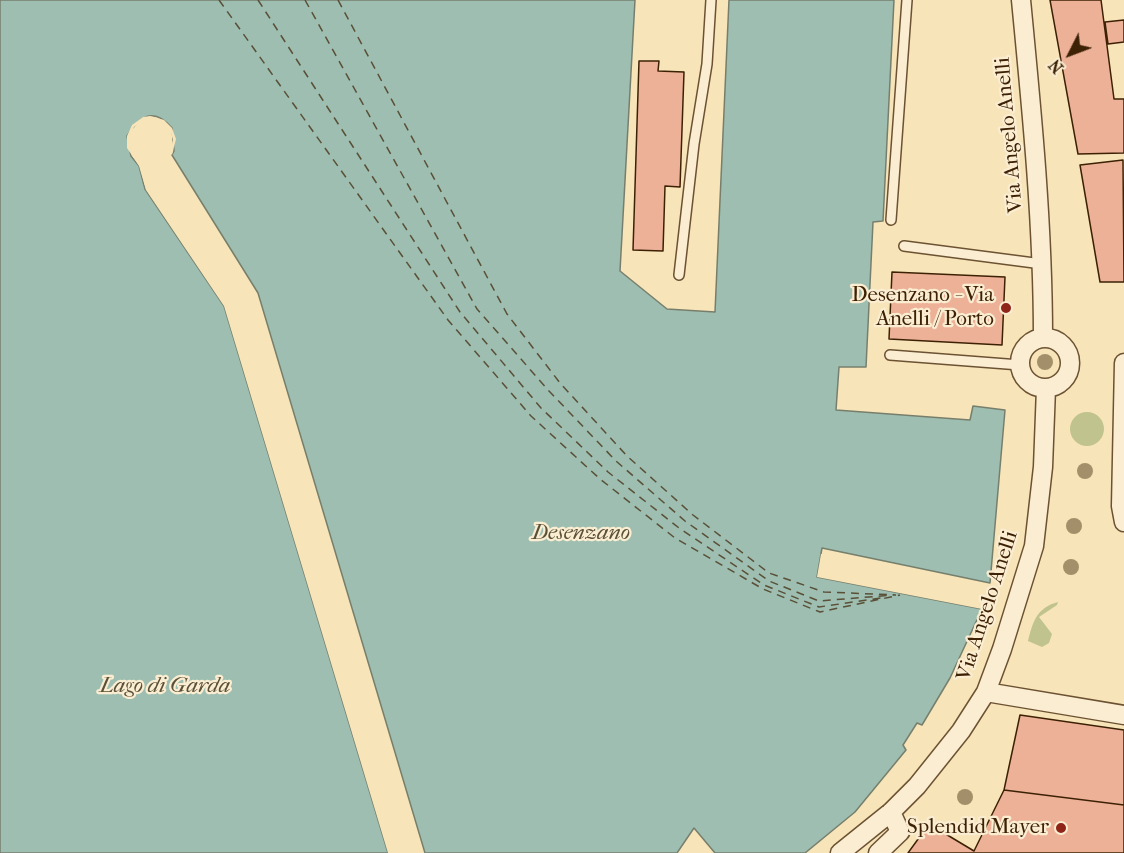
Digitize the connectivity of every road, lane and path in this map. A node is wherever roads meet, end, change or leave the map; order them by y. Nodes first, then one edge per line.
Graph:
1 (711, 0) edge
2 (907, 0) edge
3 (1021, 0) edge
4 (891, 220) dead end
5 (904, 246) dead end
6 (1042, 264) junction
7 (679, 275) dead end
8 (1043, 338) junction
9 (890, 355) dead end
10 (1124, 363) edge
11 (1020, 365) junction
12 (1046, 388) junction
13 (1123, 442) edge
14 (1124, 522) edge
15 (986, 692) junction
16 (1124, 715) edge
17 (891, 812) junction
18 (840, 853) edge
19 (878, 853) edge

1 - 7 lane
2 - 4 lane
3 - 6 street, Via Angelo Anelli
5 - 6 lane
6 - 8 street, Via Angelo Anelli
8 - 11 street
8 - 12 street
9 - 11 lane
10 - 13 street
11 - 12 street
12 - 15 street, Via Angelo Anelli
13 - 14 street
15 - 16 street
15 - 17 street, Via Angelo Anelli
17 - 18 street, Via Angelo Anelli
17 - 19 street

